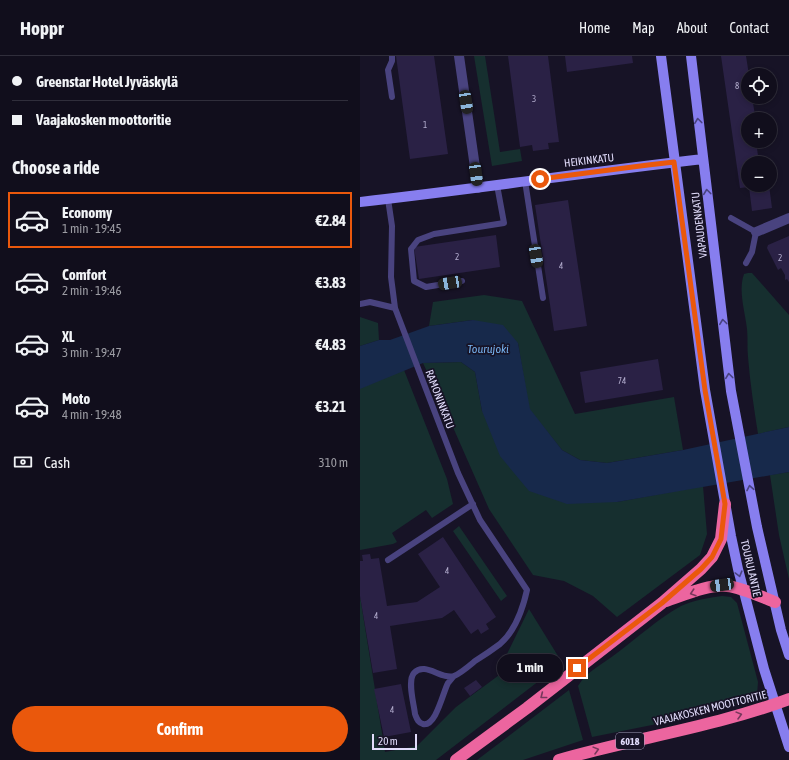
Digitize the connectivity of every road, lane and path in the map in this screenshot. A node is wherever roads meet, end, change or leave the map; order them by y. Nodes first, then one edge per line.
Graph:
1 (392, 56) edge
2 (459, 56) edge
3 (661, 56) edge
4 (691, 56) edge
5 (392, 97) dead end
6 (703, 159) junction
7 (674, 162) junction
8 (524, 181) junction
9 (497, 185) junction
10 (478, 188) junction
11 (388, 199) junction
12 (360, 202) edge
13 (731, 218) dead end
14 (789, 218) edge
15 (756, 232) junction
16 (746, 263) dead end
17 (462, 281) dead end
18 (543, 298) dead end
19 (360, 304) edge
20 (395, 308) junction
21 (731, 391) joint
22 (473, 504) junction
23 (725, 504) joint
24 (726, 538) junction
25 (388, 560) dead end
26 (744, 591) junction
27 (775, 602) junction
28 (662, 603) junction
29 (789, 655) edge
30 (454, 676) junction
31 (789, 699) edge
32 (775, 704) junction
33 (789, 747) edge
34 (456, 760) edge
35 (559, 760) edge

1 - 5 lane
2 - 10 street
3 - 7 main road, VAPAUDENKATU
6 -> 4 main road, VAPAUDENKATU
6 - 7 main road, HEIKINKATU
21 -> 6 main road, VAPAUDENKATU
7 - 8 main road, HEIKINKATU
7 - 23 main road, VAPAUDENKATU
8 - 9 main road, HEIKINKATU
8 - 18 lane
9 - 10 main road, HEIKINKATU
9 - 17 lane
10 - 11 main road, HEIKINKATU
11 - 12 main road, HEIKINKATU
11 - 20 lane, RAMONINKATU
13 - 15 lane
14 - 15 street
15 - 16 lane
19 - 20 lane
20 - 22 lane, RAMONINKATU
27 -> 21 main road, TOURULANTIE
22 - 25 lane
22 - 30 lane, RAMONINKATU
23 - 24 highway
24 -> 26 main road, TOURULANTIE
24 - 28 highway
26 - 27 highway
26 -> 28 highway
26 - 32 main road, TOURULANTIE
27 - 29 main road, TOURULANTIE
28 -> 34 highway
30 - 30 lane
31 - 32 highway, 6018
32 - 33 main road, TOURULANTIE
35 -> 32 highway, VAAJAKOSKEN MOOTTORITIE / 6018

